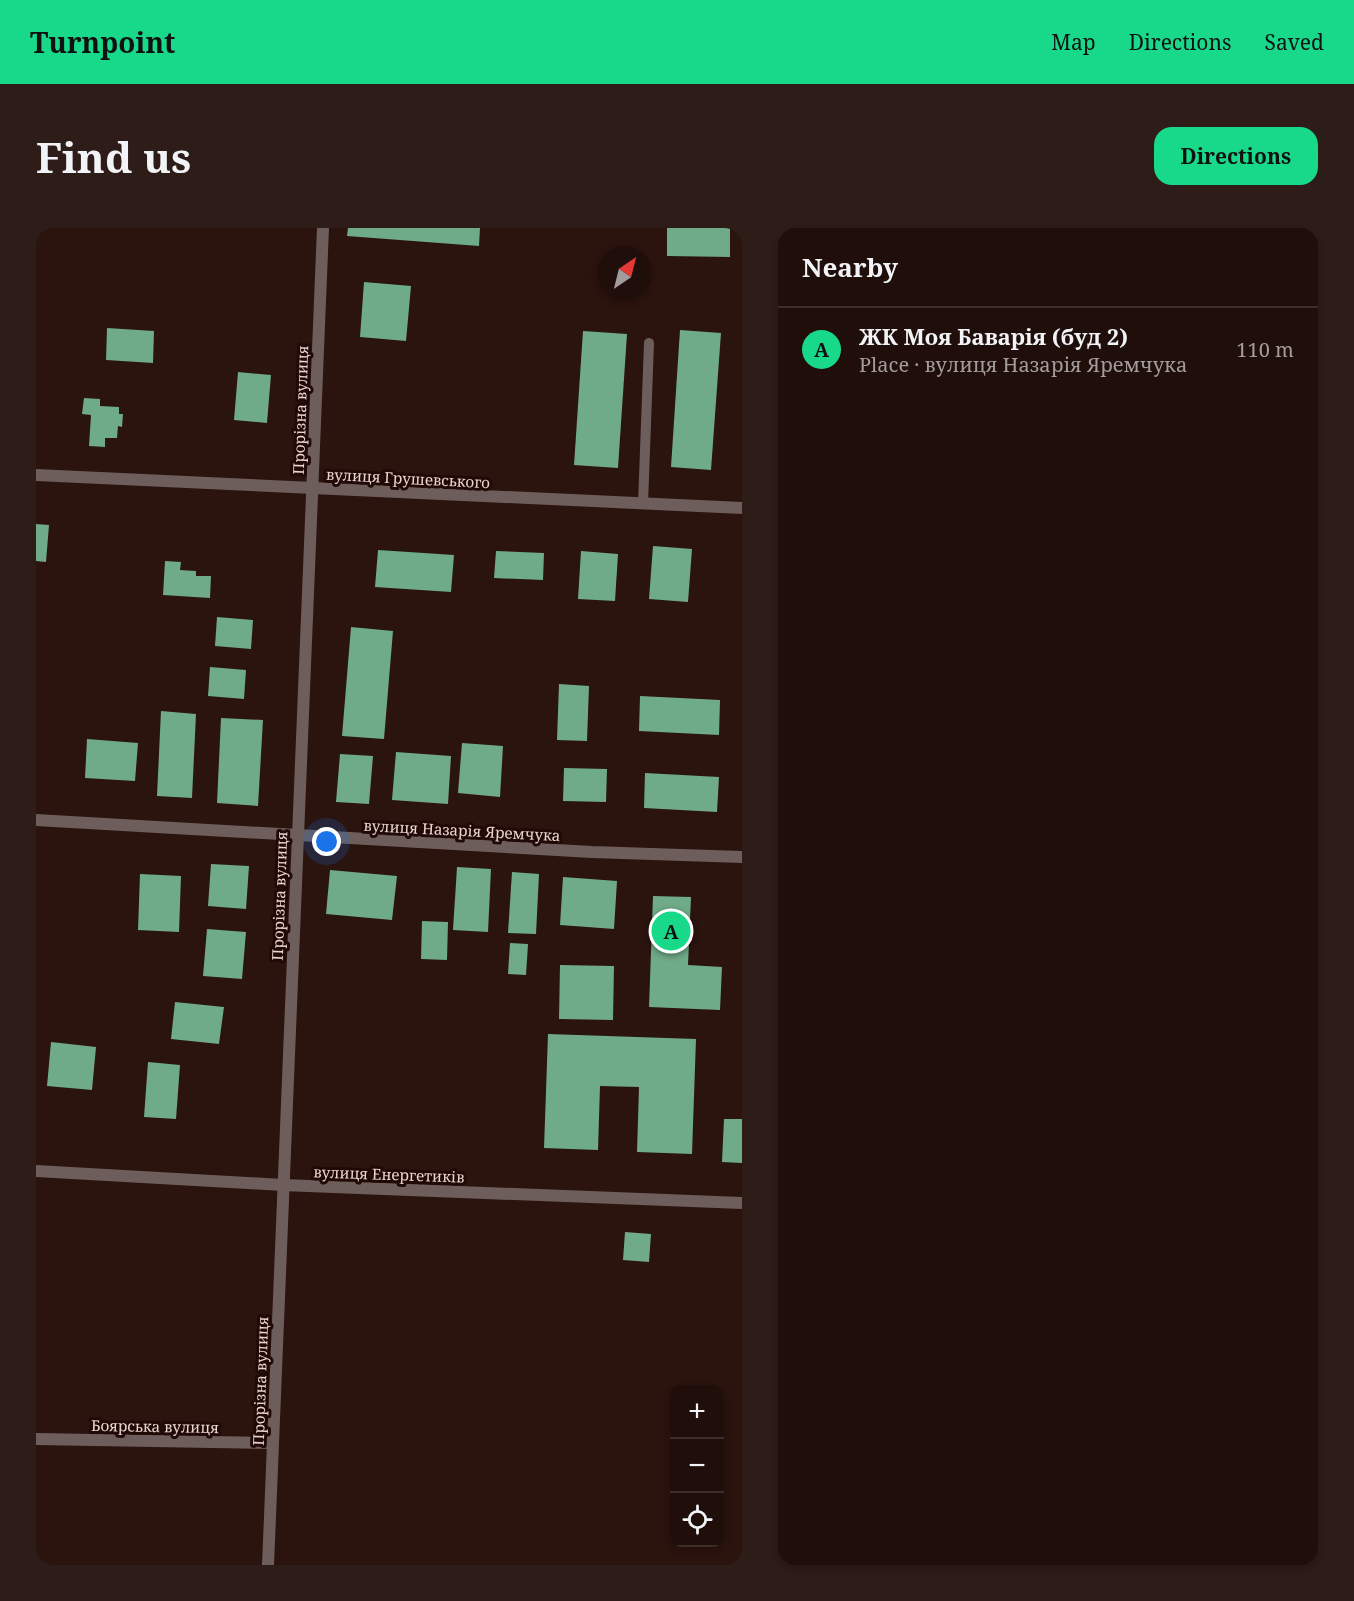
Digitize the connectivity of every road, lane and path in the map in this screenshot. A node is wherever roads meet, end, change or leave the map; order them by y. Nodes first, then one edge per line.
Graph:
1 (323, 228) edge
2 (650, 343) dead end
3 (36, 475) edge
4 (312, 489) junction
5 (643, 504) junction
6 (742, 508) edge
7 (36, 820) edge
8 (296, 835) junction
9 (742, 857) edge
10 (36, 1171) edge
11 (283, 1185) junction
12 (742, 1203) edge
13 (36, 1439) edge
14 (273, 1443) junction
15 (268, 1565) edge

1 - 4 street, Прорізна вулиця
2 - 5 lane
3 - 4 street, вулиця Грушевського
4 - 5 street, вулиця Грушевського
4 - 8 street, Прорізна вулиця
5 - 6 street, вулиця Грушевського
7 - 8 street, вулиця Назарія Яремчука
8 - 9 street, вулиця Назарія Яремчука
8 - 11 street, Прорізна вулиця
10 - 11 street, вулиця Енергетиків
11 - 12 street, вулиця Енергетиків
11 - 14 street, Прорізна вулиця
13 - 14 street, Боярська вулиця
14 - 15 street, Прорізна вулиця

